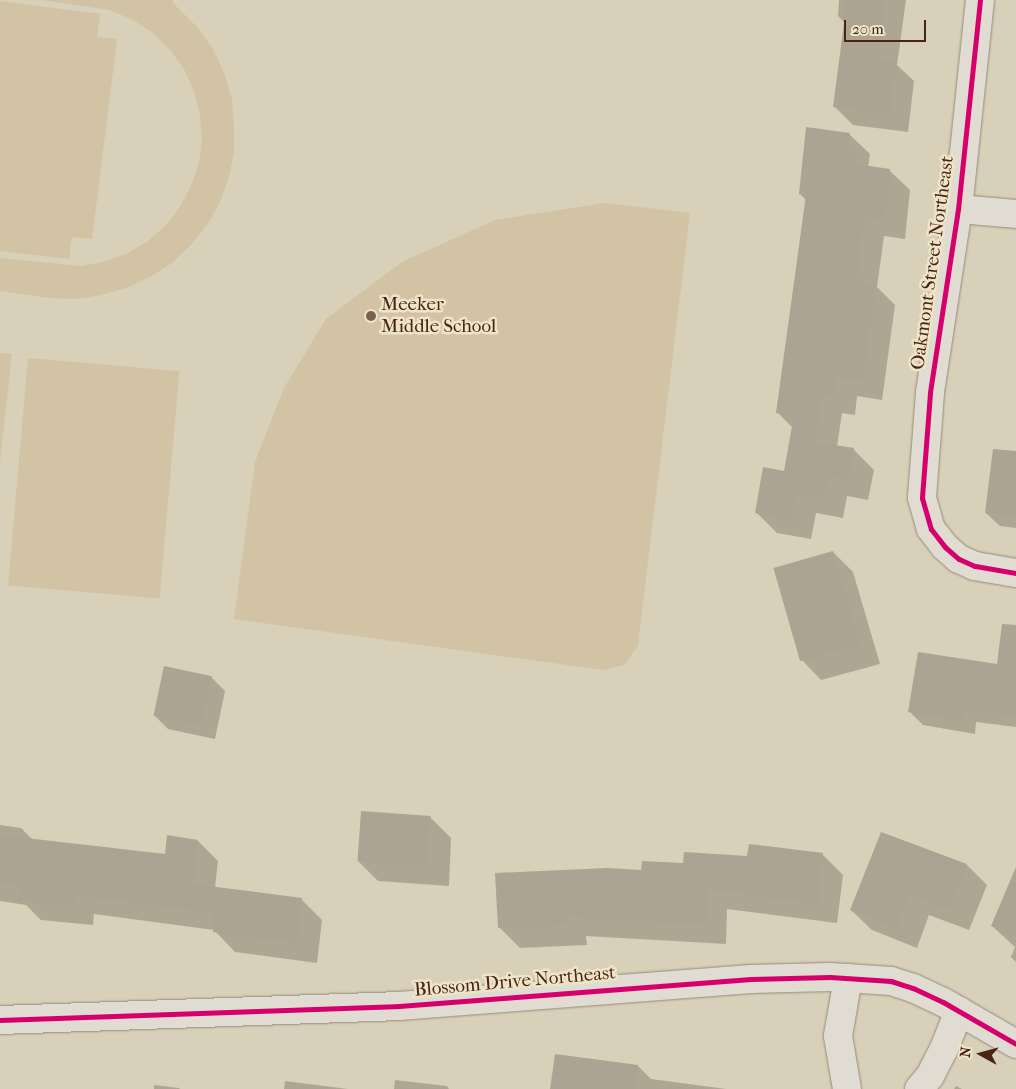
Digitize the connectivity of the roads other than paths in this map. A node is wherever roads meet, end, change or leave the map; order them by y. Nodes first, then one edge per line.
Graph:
1 (980, 0) edge
2 (958, 209) junction
3 (1016, 214) edge
4 (1016, 574) edge
5 (848, 978) junction
6 (959, 1011) junction
7 (0, 1020) edge
8 (1016, 1044) edge
9 (847, 1089) edge
10 (920, 1089) edge

1 - 2 street, Oakmont Street Northeast
2 - 3 street
2 - 4 street, Oakmont Street Northeast
5 - 6 street, Blossom Drive Northeast
5 - 7 street, Blossom Drive Northeast
5 - 9 street
6 - 8 street, Blossom Drive Northeast
6 - 10 street

